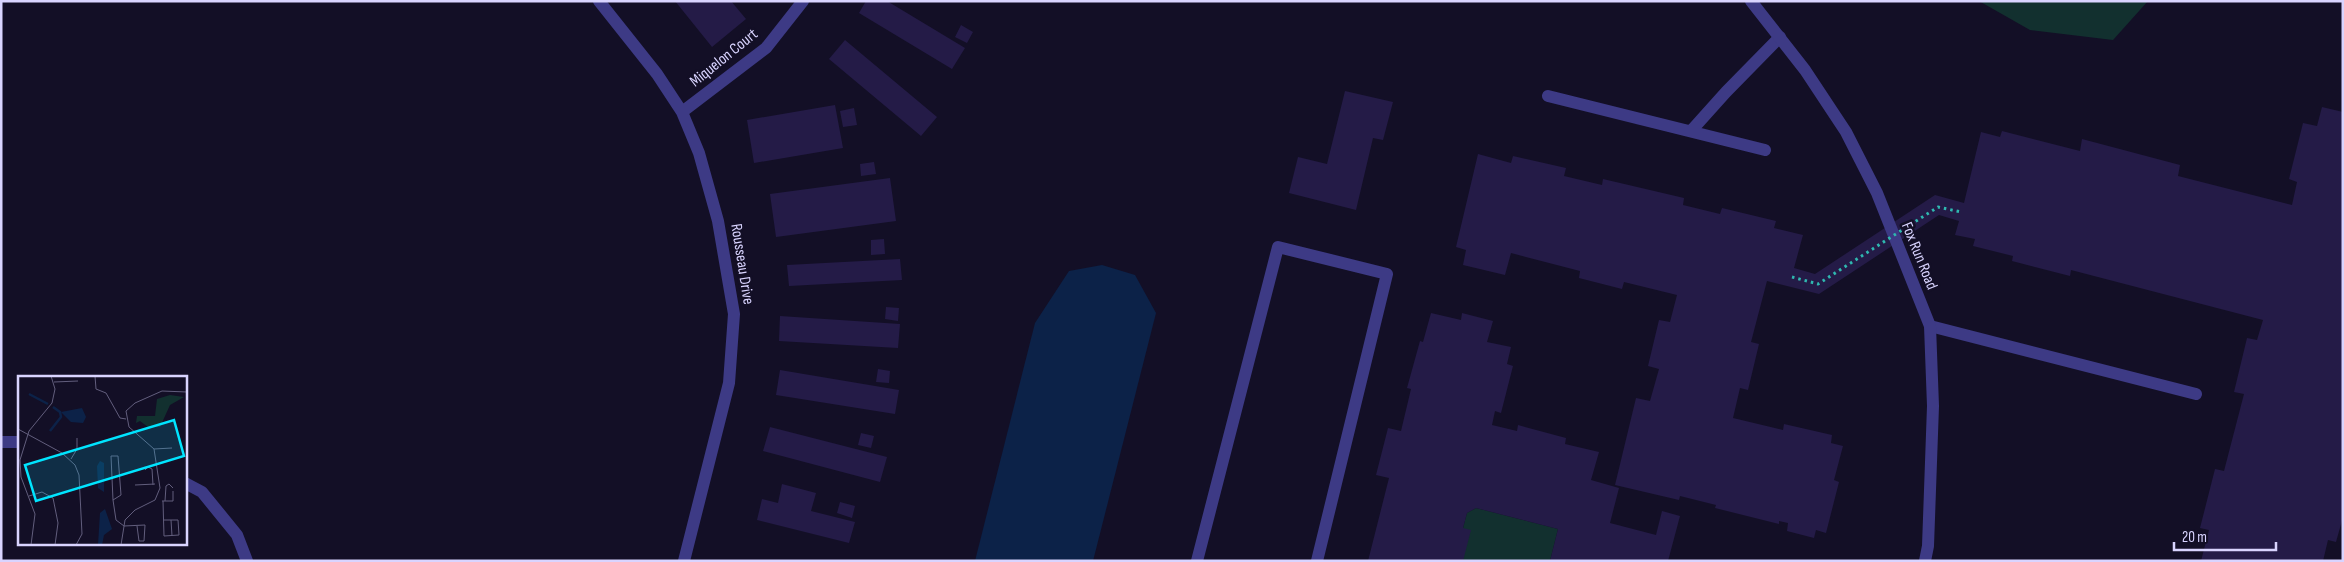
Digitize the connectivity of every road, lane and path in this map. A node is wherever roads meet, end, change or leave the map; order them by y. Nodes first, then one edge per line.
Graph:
1 (599, 1) edge
2 (803, 1) edge
3 (1751, 1) edge
4 (1780, 37) junction
5 (1548, 96) dead end
6 (682, 112) junction
7 (1691, 131) junction
8 (1765, 150) dead end
9 (1961, 212) dead end
10 (1792, 277) dead end
11 (1930, 326) junction
12 (2196, 394) dead end
13 (1, 442) edge
14 (18, 442) edge
15 (186, 484) edge
16 (247, 561) edge
17 (684, 561) edge
18 (1197, 561) edge
19 (1317, 561) edge
20 (1925, 561) edge

1 - 6 street, Rousseau Drive
2 - 6 street, Miquelon Court
3 - 4 street, Fox Run Road
4 - 7 street
4 - 11 street, Fox Run Road
5 - 7 street
6 - 17 street, Rousseau Drive
7 - 8 street
9 - 10 path, bridge
11 - 12 street
11 - 20 street, Fox Run Road
13 - 14 street
15 - 16 street
18 - 19 street

